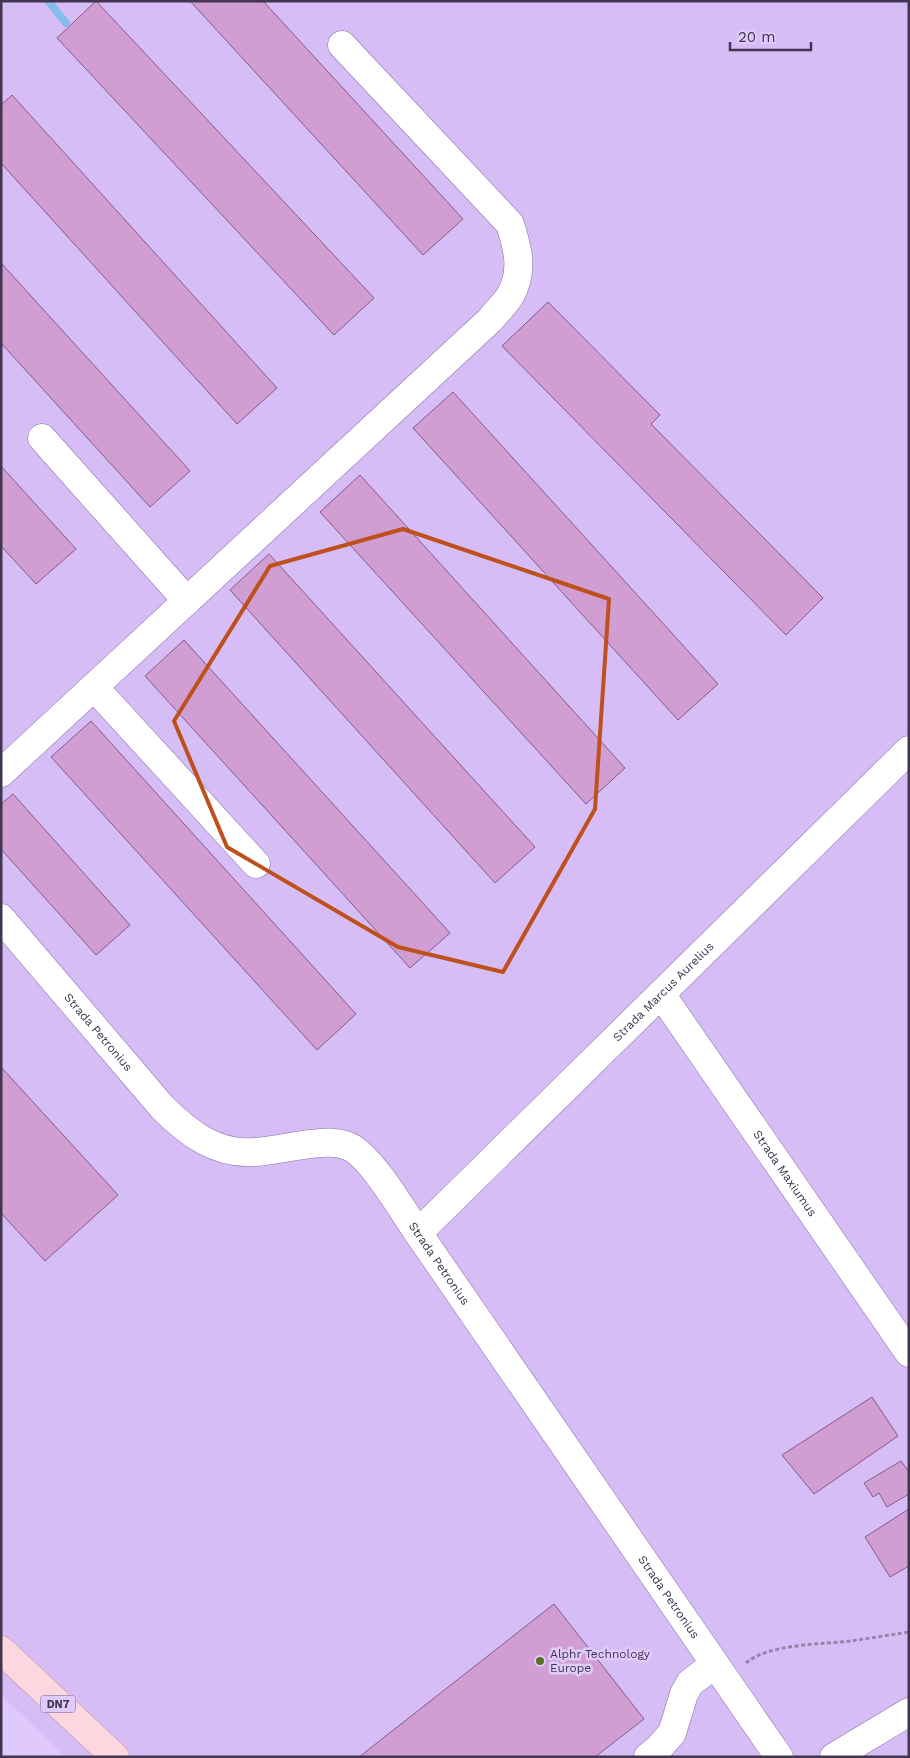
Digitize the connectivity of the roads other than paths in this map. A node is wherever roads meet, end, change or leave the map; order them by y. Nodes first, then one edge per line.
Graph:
1 (342, 45) dead end
2 (42, 438) dead end
3 (188, 601) junction
4 (94, 687) junction
5 (909, 750) edge
6 (1, 772) edge
7 (256, 864) dead end
8 (1, 918) edge
9 (661, 994) junction
10 (418, 1232) junction
11 (909, 1353) edge
12 (1, 1650) edge
13 (722, 1673) junction
14 (909, 1712) edge
15 (115, 1757) edge
16 (648, 1757) edge
17 (780, 1757) edge
18 (834, 1757) edge

1 - 3 street
2 - 3 street
3 - 4 street
4 - 6 street
4 - 7 street
5 - 9 street, Strada Marcus Aurelius
8 - 10 street, Strada Petronius
9 - 10 street, Strada Marcus Aurelius
9 - 11 street, Strada Maxiumus
10 - 13 street, Strada Petronius
12 - 15 main road, DN7
13 - 16 street
13 - 17 street, Strada Petronius
14 - 18 street

